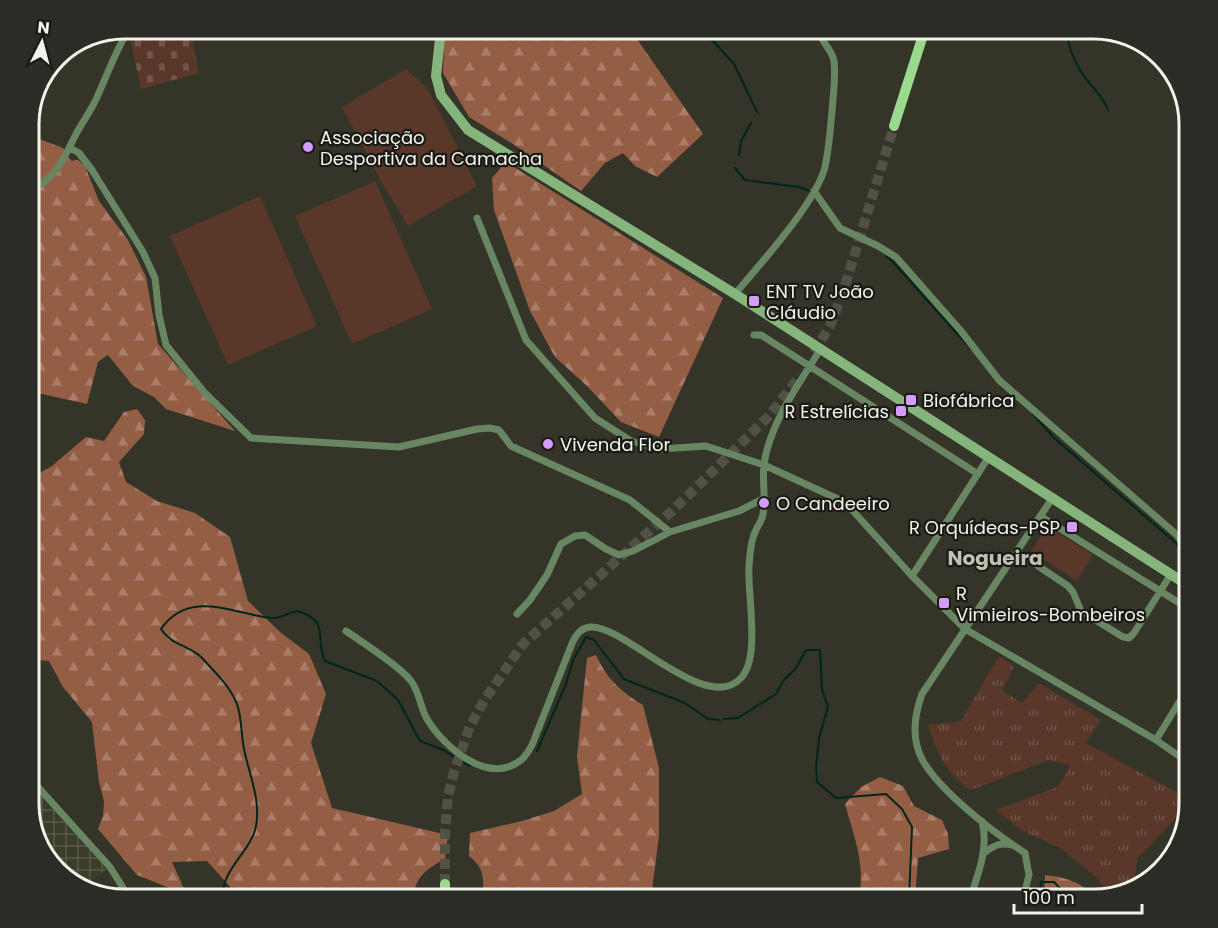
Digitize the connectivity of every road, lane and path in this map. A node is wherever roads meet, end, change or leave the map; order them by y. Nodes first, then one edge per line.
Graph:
1 (122, 39) edge
2 (440, 39) edge
3 (822, 39) edge
4 (921, 39) edge
5 (894, 126) tunnel mouth
6 (70, 148) junction
7 (39, 186) edge
8 (814, 191) junction
9 (477, 218) dead end
10 (735, 294) junction
11 (754, 335) dead end
12 (820, 350) junction
13 (809, 367) junction
14 (988, 458) junction
15 (764, 465) junction
16 (978, 474) junction
17 (1053, 497) junction
18 (765, 498) junction
19 (1040, 516) junction
20 (670, 532) junction
21 (1179, 538) edge
22 (1017, 552) junction
23 (1171, 574) junction
24 (912, 576) junction
25 (1179, 579) edge
26 (1161, 590) junction
27 (1179, 602) edge
28 (518, 614) dead end
29 (965, 630) junction
30 (346, 631) dead end
31 (1179, 703) edge
32 (1156, 740) junction
33 (1179, 756) edge
34 (39, 788) edge
35 (982, 821) junction
36 (1015, 846) junction
37 (984, 853) junction
38 (445, 884) tunnel mouth
39 (123, 889) edge
40 (445, 889) edge
41 (973, 889) edge
42 (1026, 889) edge

1 - 6 street
2 - 10 main road
3 - 8 street
4 - 5 main road
6 - 7 street
6 - 20 street
8 - 10 street
8 - 21 street
9 - 15 street
10 - 12 main road
11 - 13 street
12 - 13 street
12 - 14 main road
13 - 15 street
13 - 16 street
14 - 16 street
14 - 17 main road
15 - 18 street
15 - 24 street
16 - 24 street
17 - 19 street
17 - 23 main road
18 - 20 street
18 - 30 street
19 - 22 street
19 - 26 street
20 - 28 street
22 - 26 street
22 - 29 street
23 - 25 main road
23 - 26 street
24 - 29 street
26 - 27 street
29 - 32 street
29 - 35 street
31 - 32 street
32 - 33 street
34 - 39 street
35 - 36 street
35 - 37 street
36 - 37 street
36 - 42 street
37 - 41 street
38 - 40 main road

